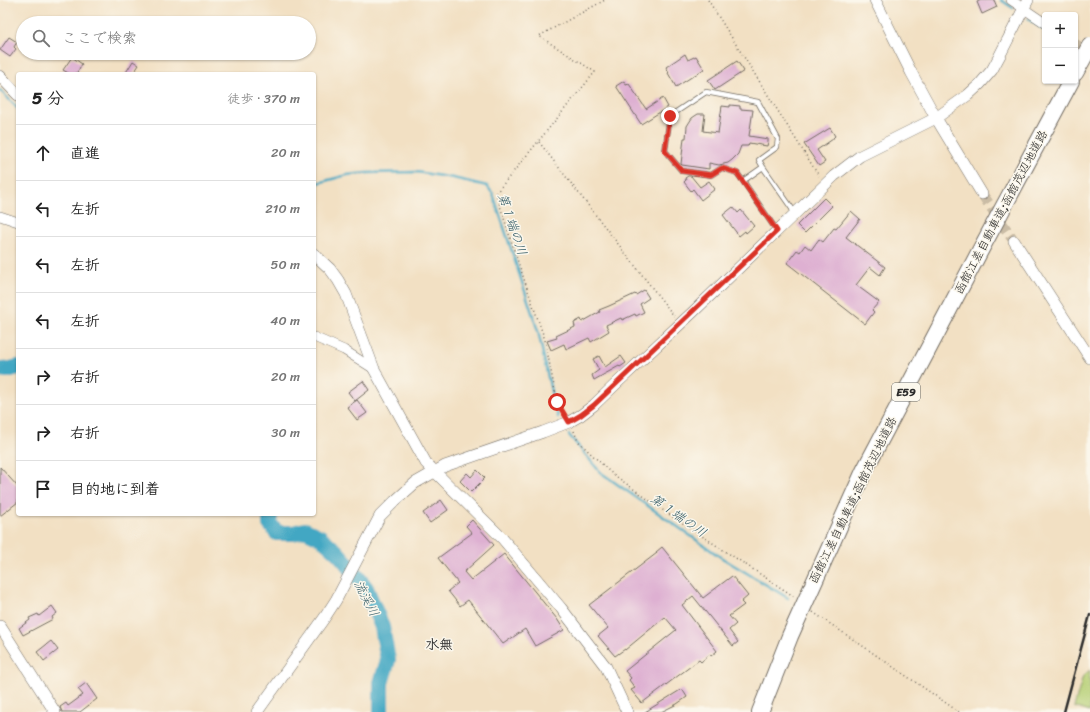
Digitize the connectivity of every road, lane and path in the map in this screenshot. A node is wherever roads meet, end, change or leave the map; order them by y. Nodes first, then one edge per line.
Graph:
1 (605, 0) edge
2 (708, 0) edge
3 (875, 0) edge
4 (1011, 0) edge
5 (1026, 5) edge
6 (1042, 20) edge
7 (1090, 46) edge
8 (1078, 68) edge
9 (0, 76) edge
10 (1069, 84) edge
11 (16, 93) edge
12 (936, 118) junction
13 (538, 142) junction
14 (764, 167) junction
15 (743, 181) junction
16 (823, 187) junction
17 (982, 194) tunnel mouth
18 (795, 213) junction
19 (0, 216) edge
20 (16, 221) edge
21 (777, 231) junction
22 (1014, 241) tunnel mouth
23 (316, 256) edge
24 (680, 324) junction
25 (316, 338) edge
26 (1090, 358) edge
27 (374, 369) junction
28 (569, 422) junction
29 (434, 472) junction
30 (796, 598) dead end
31 (814, 612) dead end
32 (0, 626) edge
33 (56, 712) edge
34 (257, 712) edge
35 (627, 712) edge
36 (760, 712) edge
37 (959, 712) edge

1 - 13 path
2 - 16 path
3 - 12 street
4 - 5 street
5 - 6 street
5 - 12 street
7 - 8 highway
9 - 11 street
10 - 36 highway, 函館江差自動車道;函館茂辺地道路 / E59
12 - 16 street
12 - 17 street
13 - 24 path
13 - 28 path
14 - 15 lane
14 - 15 lane
14 - 18 lane
15 - 21 lane
16 - 18 street
18 - 21 street
19 - 20 street
21 - 24 street
22 - 26 street
23 - 27 street
24 - 28 street
25 - 27 street
27 - 29 street
28 - 29 street
28 - 30 path
29 - 34 street
29 - 35 street
31 - 37 path
32 - 33 street

